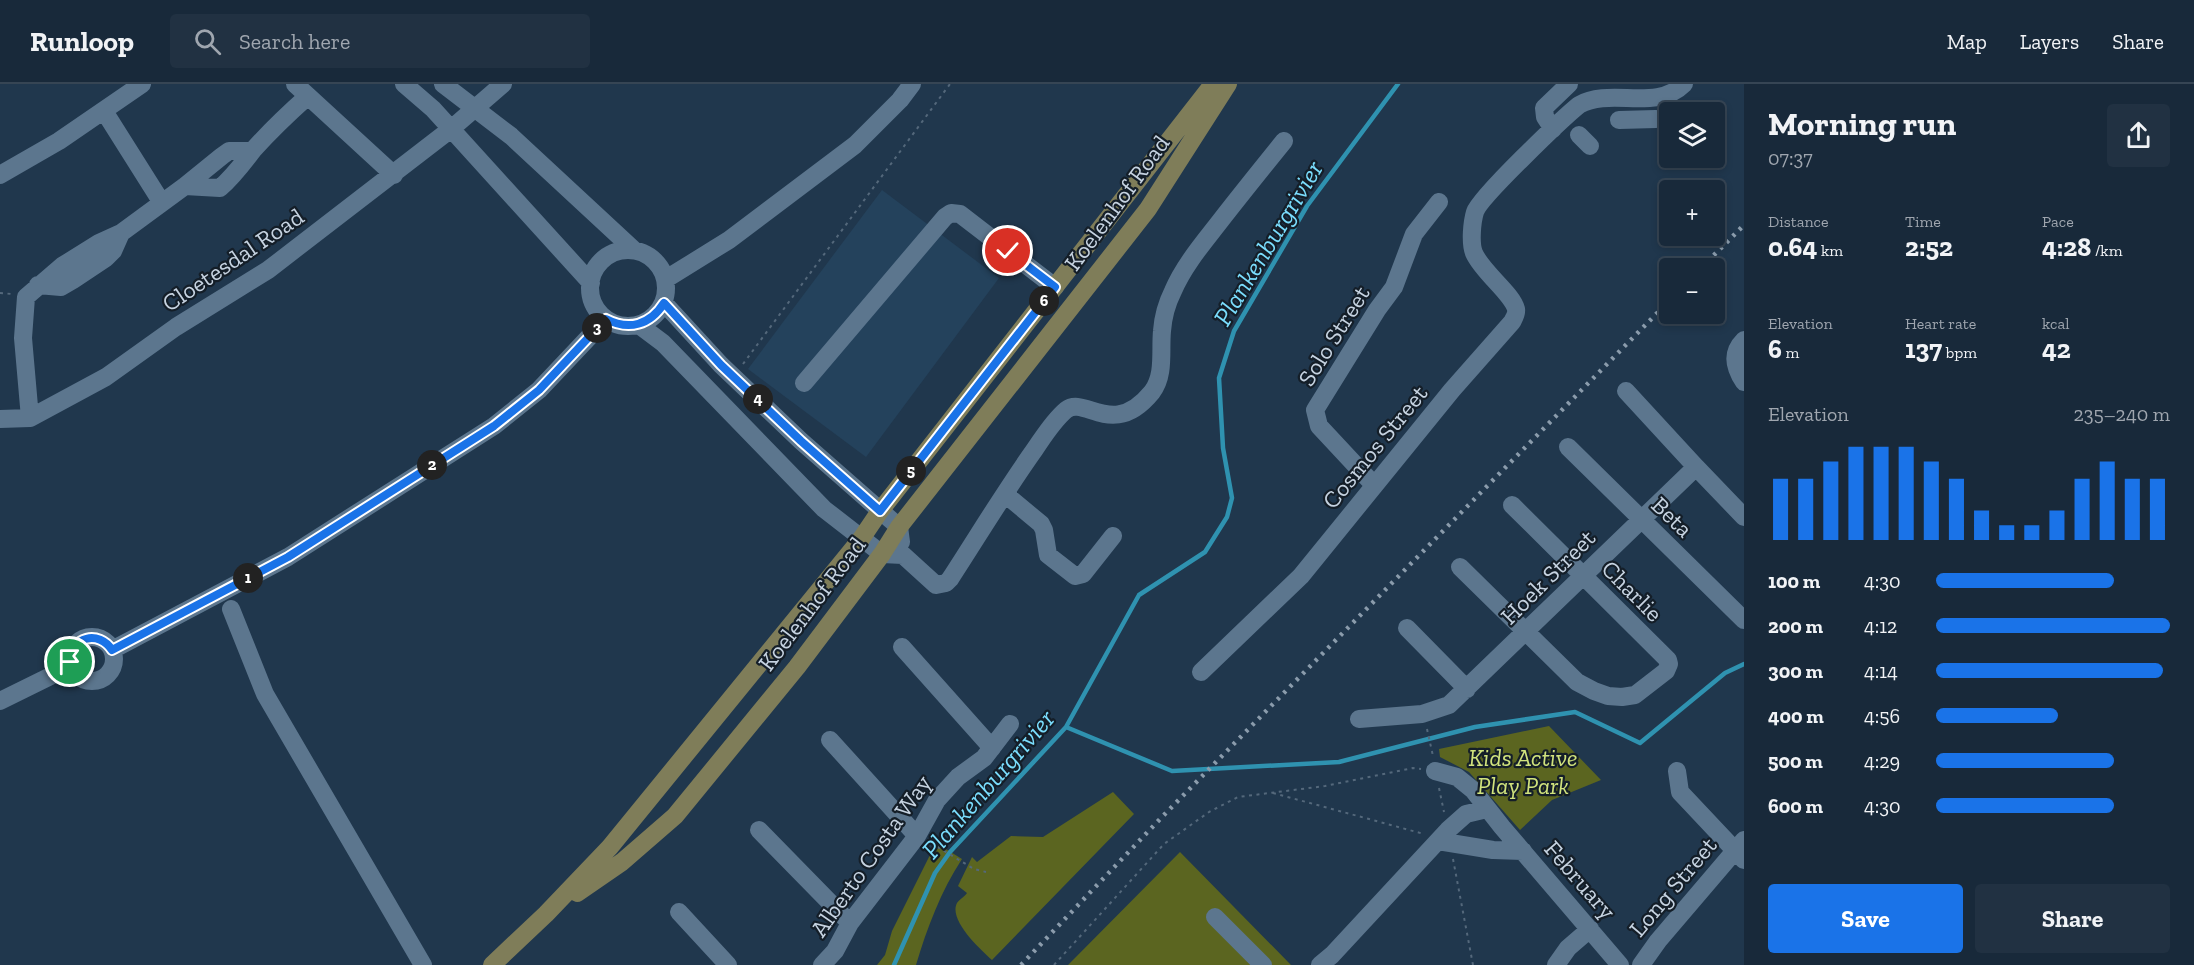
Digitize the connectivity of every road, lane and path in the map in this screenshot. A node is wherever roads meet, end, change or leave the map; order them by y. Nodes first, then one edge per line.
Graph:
1 (142, 84) edge
2 (404, 84) edge
3 (443, 84) edge
4 (502, 84) edge
5 (912, 84) edge
6 (950, 84) edge
7 (1213, 84) edge
8 (1228, 84) edge
9 (1569, 84) edge
10 (1684, 84) edge
11 (301, 90) edge
12 (1656, 98) junction
13 (475, 109) junction
14 (104, 111) junction
15 (1618, 120) dead end
16 (451, 129) junction
17 (1553, 129) junction
18 (1284, 141) dead end
19 (0, 175) edge
20 (394, 175) junction
21 (1438, 202) dead end
22 (162, 203) junction
23 (634, 250) junction
24 (666, 279) junction
25 (591, 283) junction
26 (1055, 287) junction
27 (664, 303) junction
28 (606, 319) junction
29 (639, 325) junction
30 (1744, 340) edge
31 (734, 377) junction
32 (1744, 382) edge
33 (804, 383) dead end
34 (1626, 391) dead end
35 (30, 418) junction
36 (0, 419) edge
37 (1568, 447) dead end
38 (1696, 467) junction
39 (1374, 485) junction
40 (1005, 494) junction
41 (1512, 505) dead end
42 (880, 511) junction
43 (1744, 517) edge
44 (1641, 520) junction
45 (899, 527) junction
46 (1113, 536) dead end
47 (861, 539) junction
48 (882, 554) junction
49 (903, 555) junction
50 (1460, 567) dead end
51 (1582, 575) junction
52 (231, 609) dead end
53 (1744, 620) edge
54 (1407, 628) dead end
55 (1526, 633) junction
56 (902, 647) dead end
57 (112, 650) junction
58 (71, 666) junction
59 (1201, 672) dead end
60 (1467, 689) junction
61 (0, 701) edge
62 (1359, 719) dead end
63 (1010, 724) dead end
64 (1425, 724) dead end
65 (830, 740) dead end
66 (992, 748) junction
67 (1434, 762) junction
68 (1413, 768) dead end
69 (1677, 771) dead end
70 (1270, 792) junction
71 (1487, 809) junction
72 (759, 830) dead end
73 (922, 838) junction
74 (1446, 838) junction
75 (1741, 850) edge
76 (1523, 851) junction
77 (986, 872) dead end
78 (679, 912) dead end
79 (546, 914) junction
80 (1215, 917) dead end
81 (850, 923) junction
82 (1590, 929) junction
83 (1331, 962) edge
84 (423, 965) edge
85 (492, 965) edge
86 (728, 965) edge
87 (822, 965) edge
88 (1054, 965) edge
89 (1263, 965) edge
90 (1473, 965) edge
91 (1556, 965) edge
92 (1620, 965) edge
93 (1641, 965) edge

1 - 14 street
2 - 16 street
3 - 13 street
4 - 13 street, Cloetesdal Road
5 - 24 street
6 - 31 path
7 - 26 main road, Koelenhof Road
8 - 45 main road, Koelenhof Road
9 - 17 street
10 - 12 street
11 - 20 street
11 - 22 street
12 - 15 street
12 - 17 street
13 - 16 street, Cloetesdal Road
13 - 23 street
14 - 19 street
14 - 22 street
16 - 20 street, Cloetesdal Road
16 - 25 street
17 - 39 street, Cosmos Street
18 - 40 street
20 - 35 street, Cloetesdal Road
21 - 39 street, Solo Street
22 - 35 street
23 - 24 street
23 - 25 street
24 - 27 street
25 - 28 street
26 - 33 street
26 - 42 main road, Koelenhof Road
27 - 29 street
27 - 31 street
28 - 29 street
28 - 57 street
29 - 47 street
30 - 32 street
31 - 42 street
34 - 38 street
35 - 36 street, Cloetesdal Road
37 - 44 street, Beta
38 - 43 street
38 - 44 street, Hoek Street
39 - 59 street, Cosmos Street
40 - 46 street
40 - 49 street
41 - 51 street, Charlie
42 - 45 street
42 - 47 main road, Koelenhof Road
44 - 51 street, Hoek Street
44 - 53 street, Beta
45 - 48 main road, Koelenhof Road
45 - 49 street
47 - 48 street
47 - 79 main road, Koelenhof Road
48 - 49 street
48 - 79 main road, Koelenhof Road
50 - 55 street
51 - 55 street, Hoek Street
51 - 55 street, Charlie
52 - 84 street
54 - 60 street
55 - 60 street, Hoek Street
56 - 66 street
57 - 58 street
57 - 58 street
58 - 61 street
60 - 62 street, Hoek Street
63 - 66 street, Alberto Costa Way
64 - 67 path
65 - 73 street
66 - 73 street, Alberto Costa Way
67 - 71 street, February
67 - 74 path
68 - 70 path
69 - 75 street
70 - 74 path
70 - 88 path
71 - 74 street
71 - 76 street, February
72 - 81 street
73 - 77 path
73 - 81 street, Alberto Costa Way
74 - 76 street
74 - 83 street
74 - 90 path
75 - 93 street, Long Street
76 - 82 street, February
78 - 86 street
79 - 85 main road, Koelenhof Road
80 - 89 street
81 - 87 street, Alberto Costa Way
82 - 91 street
82 - 92 street, February

